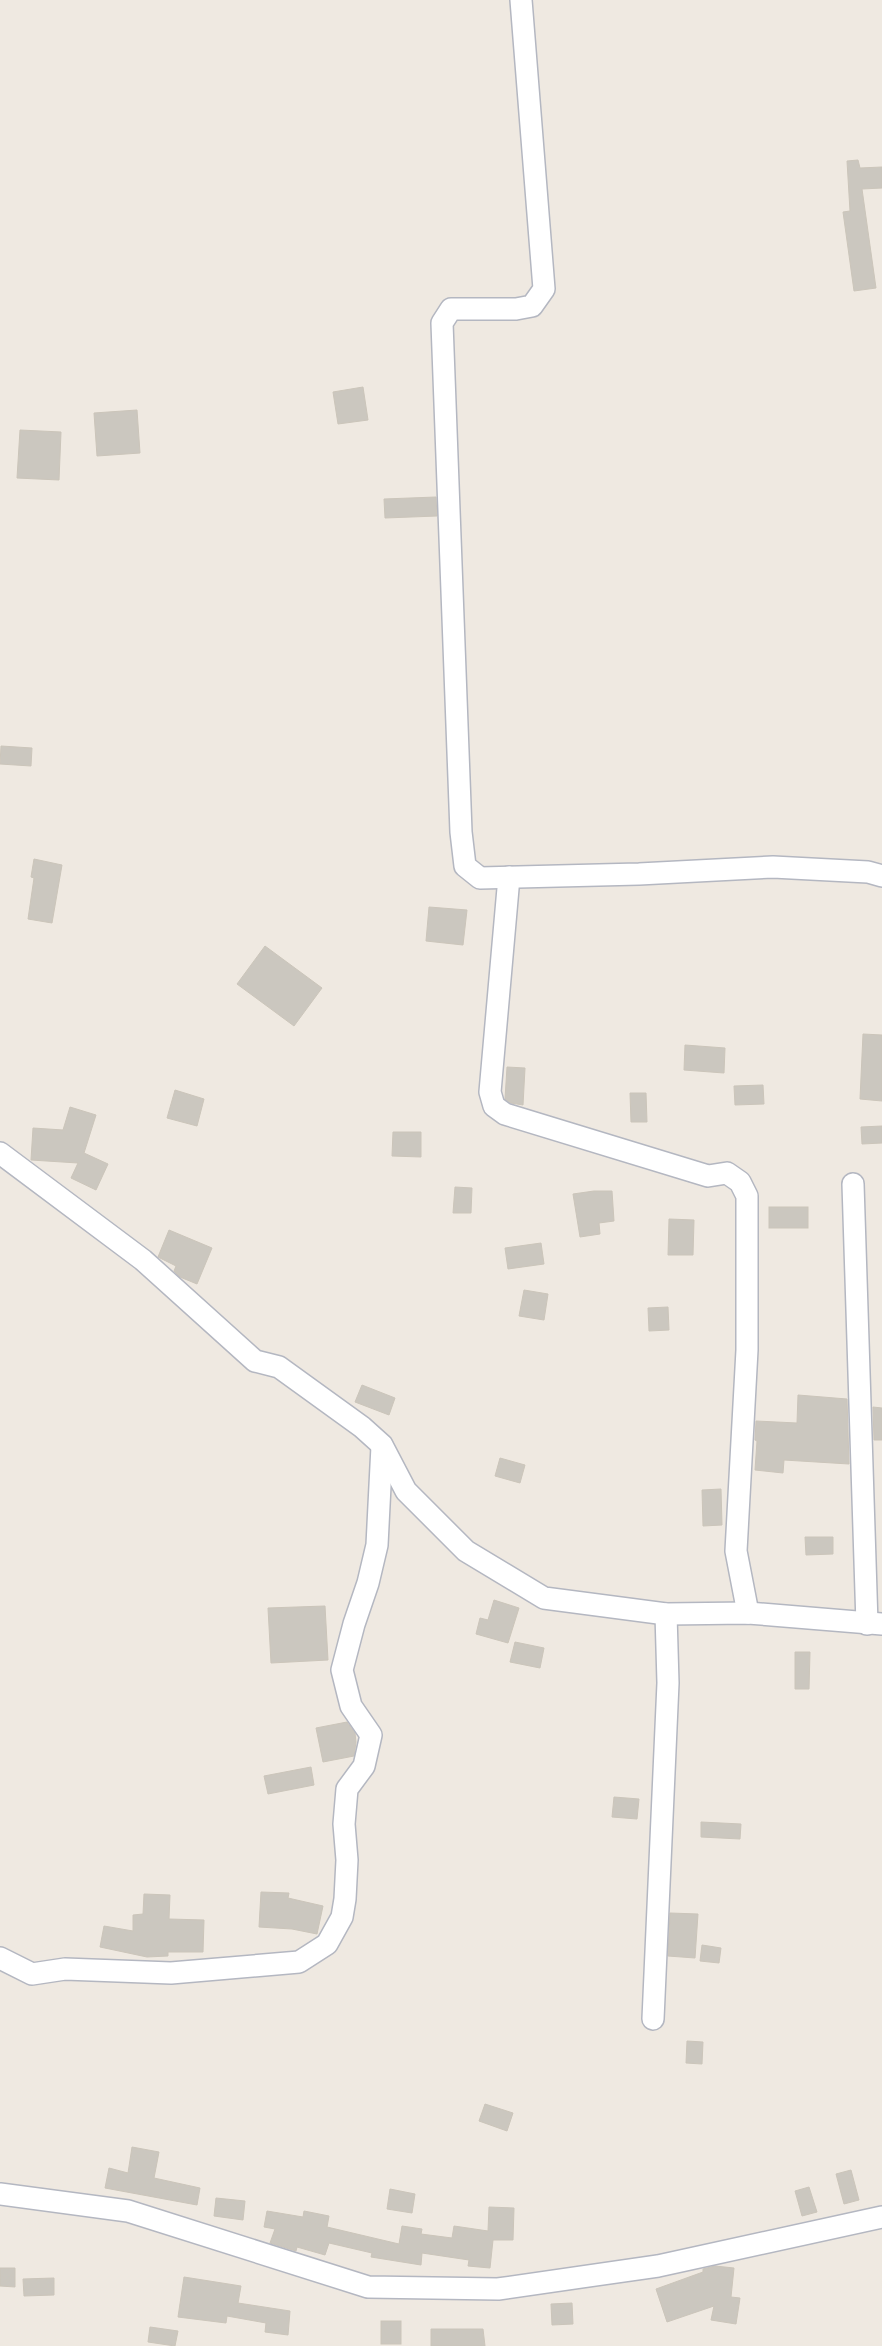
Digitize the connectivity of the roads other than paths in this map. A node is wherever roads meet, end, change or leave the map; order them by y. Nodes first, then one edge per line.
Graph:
1 (521, 0) edge
2 (882, 876) edge
3 (509, 877) junction
4 (0, 1153) edge
5 (853, 1184) dead end
6 (382, 1445) junction
7 (748, 1613) junction
8 (666, 1614) junction
9 (874, 1624) edge
10 (0, 1958) edge
11 (652, 2019) dead end
12 (0, 2194) edge
13 (882, 2217) edge

1 - 3 street
2 - 3 street
3 - 7 street
4 - 6 street
5 - 9 street
6 - 8 street
6 - 10 street
7 - 8 street
7 - 9 street
8 - 11 street
12 - 13 street

